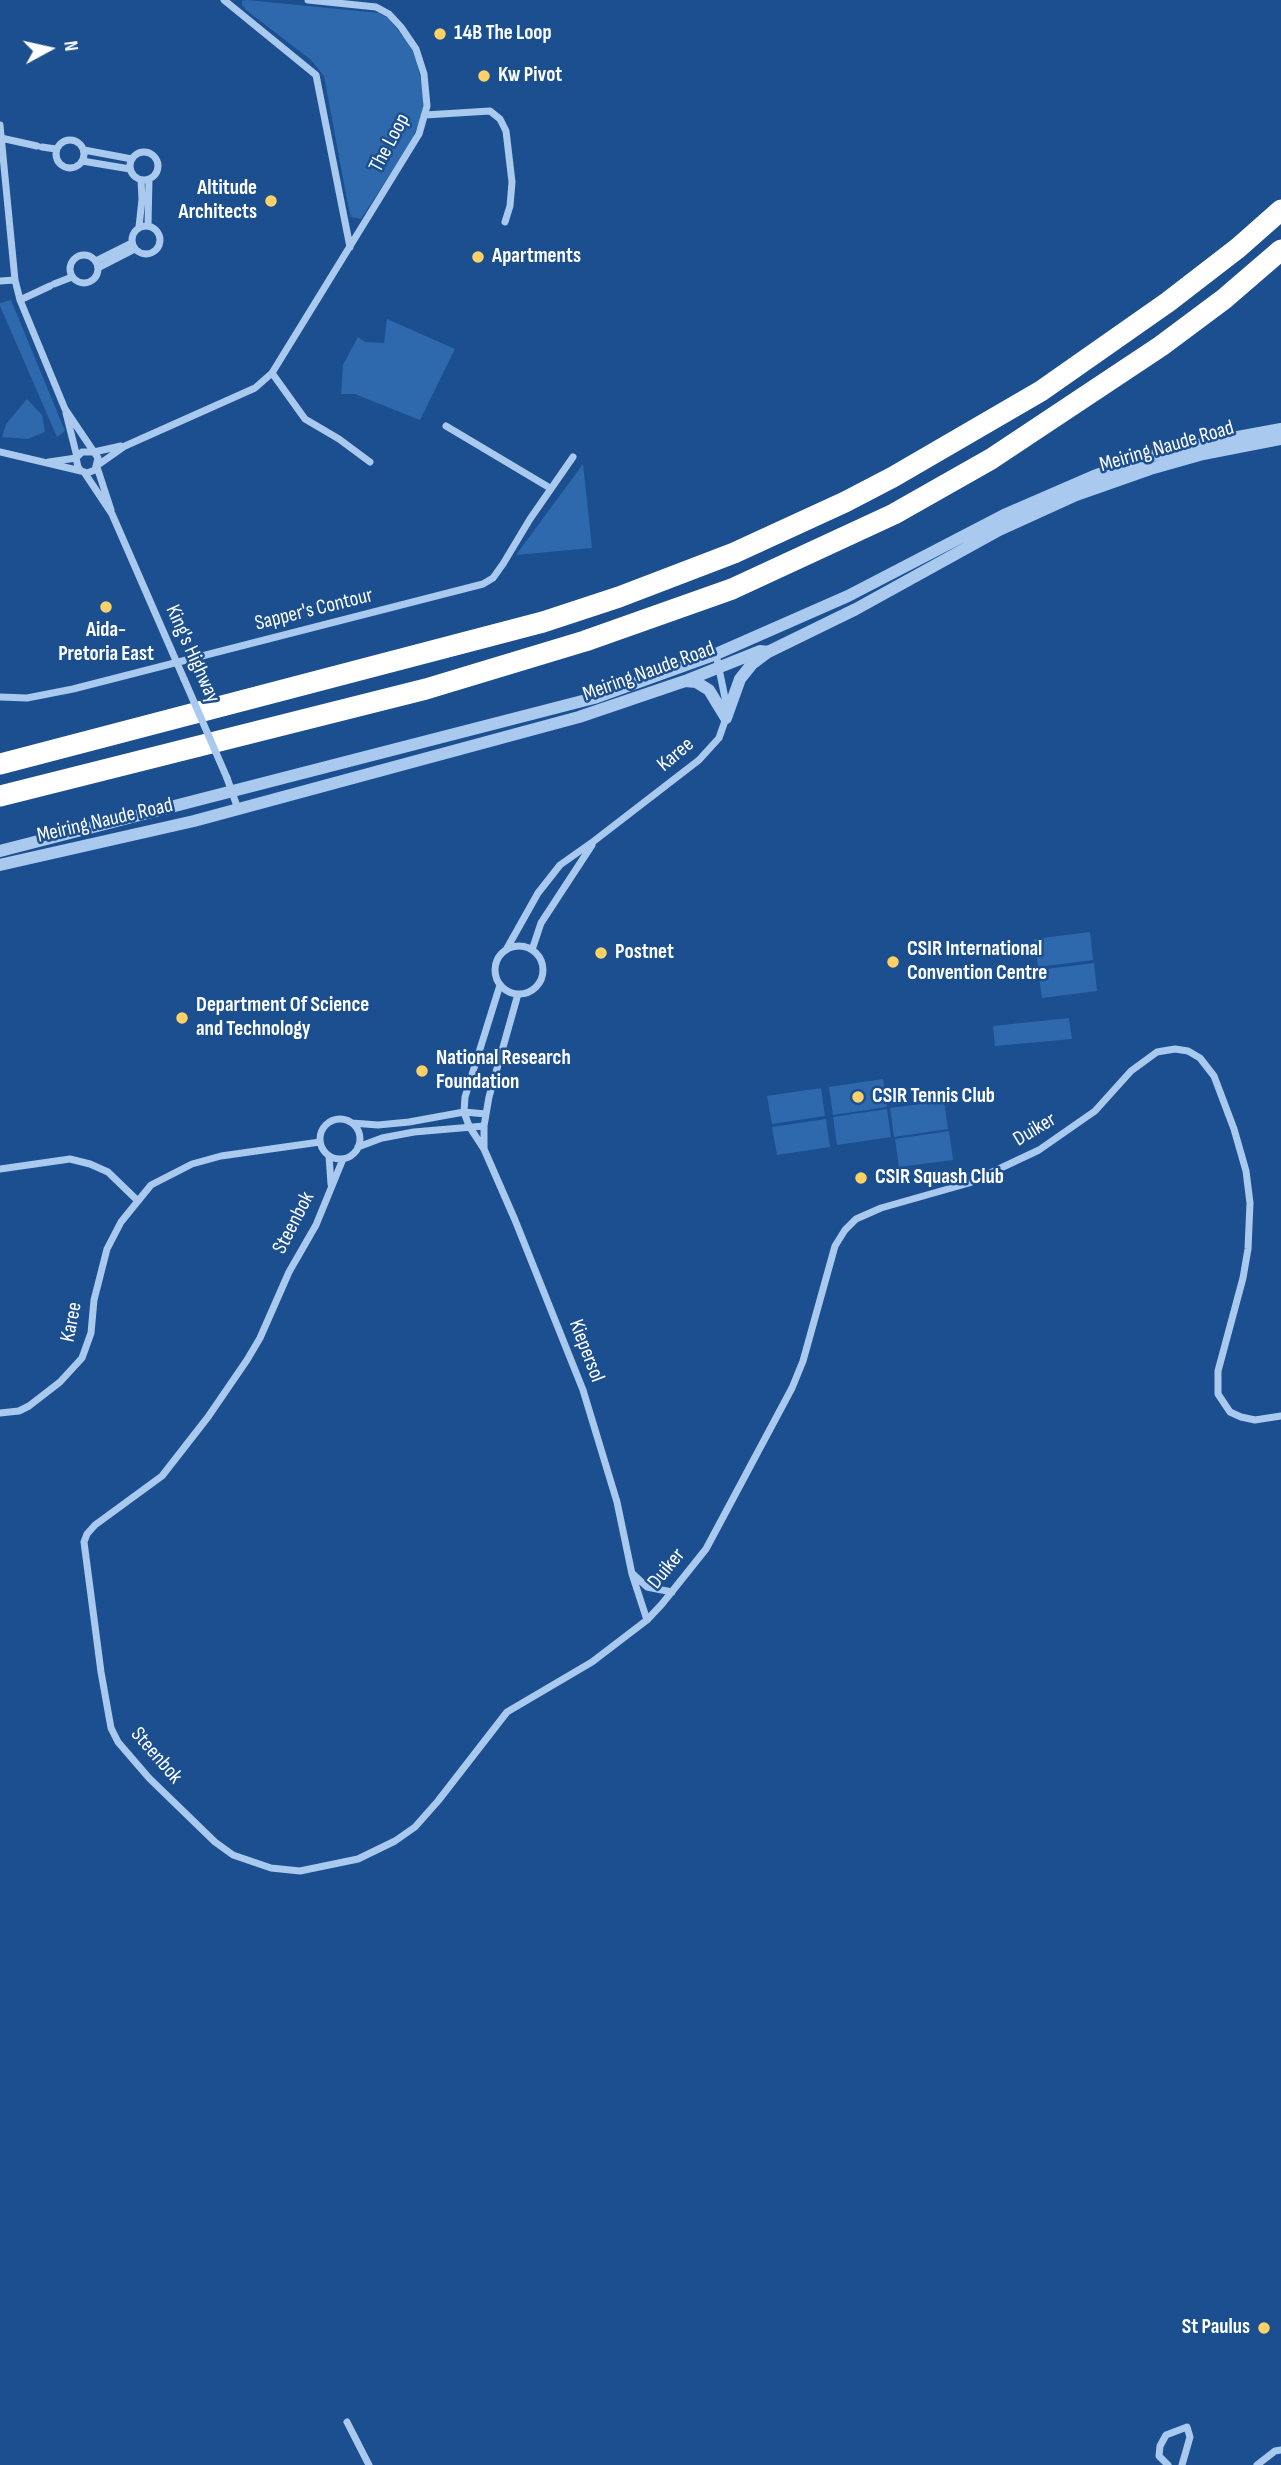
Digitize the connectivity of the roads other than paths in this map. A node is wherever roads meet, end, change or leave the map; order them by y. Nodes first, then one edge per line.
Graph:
1 (223, 0) edge
2 (308, 0) edge
3 (352, 2) edge
4 (425, 115) junction
5 (0, 125) edge
6 (1, 138) edge
7 (56, 149) junction
8 (84, 150) junction
9 (132, 159) junction
10 (82, 162) junction
11 (130, 169) junction
12 (145, 179) junction
13 (1281, 210) edge
14 (4, 218) edge
15 (505, 222) dead end
16 (148, 225) junction
17 (139, 227) junction
18 (134, 246) junction
19 (350, 247) junction
20 (1281, 250) edge
21 (97, 265) junction
22 (72, 277) junction
23 (15, 280) junction
24 (0, 281) edge
25 (20, 300) junction
26 (272, 373) junction
27 (65, 409) junction
28 (446, 426) dead end
29 (1281, 429) edge
30 (1281, 439) edge
31 (125, 446) junction
32 (0, 452) edge
33 (93, 452) junction
34 (573, 457) dead end
35 (77, 458) junction
36 (45, 462) junction
37 (370, 462) dead end
38 (97, 466) junction
39 (82, 472) junction
40 (550, 488) junction
41 (112, 514) junction
42 (768, 652) junction
43 (716, 654) junction
44 (177, 663) junction
45 (720, 667) junction
46 (685, 681) junction
47 (0, 697) edge
48 (726, 718) junction
49 (0, 764) edge
50 (232, 792) junction
51 (0, 796) edge
52 (238, 809) junction
53 (594, 841) junction
54 (0, 851) edge
55 (0, 865) edge
56 (538, 893) junction
57 (554, 901) junction
58 (506, 950) junction
59 (531, 950) junction
60 (500, 985) junction
61 (518, 994) junction
62 (464, 1112) junction
63 (486, 1114) junction
64 (352, 1123) junction
65 (468, 1126) junction
66 (484, 1126) junction
67 (320, 1142) junction
68 (358, 1147) junction
69 (484, 1149) junction
70 (329, 1156) junction
71 (343, 1159) junction
72 (0, 1169) edge
73 (331, 1188) junction
74 (138, 1201) junction
75 (0, 1413) edge
76 (1281, 1416) edge
77 (632, 1574) junction
78 (672, 1592) junction
79 (647, 1620) junction
80 (346, 2422) dead end
81 (1281, 2451) edge
82 (369, 2465) edge
83 (1168, 2465) edge
84 (1182, 2465) edge
85 (1257, 2465) edge

1 - 19 street, The Loop
2 - 3 street, The Loop
3 - 4 street, The Loop
4 - 15 street
4 - 19 street, The Loop
5 - 6 street
6 - 7 street
6 - 14 street
7 - 8 street
7 - 10 street
8 - 9 street
8 - 10 street
9 - 11 street
9 - 12 street
10 - 11 street
11 - 12 street
12 - 16 street
12 - 17 street
13 - 49 highway
14 - 23 street
16 - 17 street
16 - 18 street
17 - 18 street
18 - 21 street
19 - 26 street, The Loop
20 - 51 highway
21 - 22 street
21 - 22 street
22 - 25 street
23 - 24 street
23 - 25 street
25 - 27 street
26 - 31 street, The Loop
26 - 37 street
27 - 33 street
27 - 35 street
28 - 40 street
29 - 43 street, Meiring Naude Road
30 - 42 street, Meiring Naude Road
31 - 33 street, The Loop
31 - 38 street, The Loop
32 - 36 street
33 - 35 street
33 - 38 street
34 - 40 street, Sapper's Contour
35 - 36 street
35 - 39 street
36 - 39 street
38 - 39 street
38 - 41 street, King's Highway
39 - 41 street, King's Highway
40 - 44 street, Sapper's Contour
41 - 44 street, King's Highway
42 - 45 street, Meiring Naude Road
42 - 48 street
43 - 45 street
43 - 50 street, Meiring Naude Road
44 - 47 street, Sapper's Contour
44 - 50 street, King's Highway, bridge
45 - 46 street, Meiring Naude Road
45 - 48 street
46 - 48 street
46 - 52 street, Meiring Naude Road
48 - 53 street, Karee
50 - 52 street, King's Highway
50 - 54 street, Meiring Naude Road
52 - 55 street, Meiring Naude Road
53 - 56 street, Karee
53 - 57 street, Karee
56 - 57 street
56 - 58 street, Karee
57 - 59 street, Karee
58 - 59 street
58 - 60 street
59 - 61 street
60 - 61 street
60 - 62 street
61 - 63 street
62 - 63 street
62 - 64 street
62 - 65 street
63 - 66 street
64 - 67 street
64 - 68 street
65 - 66 street
65 - 68 street
65 - 69 street
66 - 69 street
67 - 70 street
67 - 74 street, Karee
68 - 71 street
69 - 77 street, Kiepersol
70 - 71 street
70 - 73 street
71 - 73 street
72 - 74 street
73 - 79 street, Steenbok
74 - 75 street, Karee
76 - 78 street, Duiker
77 - 78 street
77 - 79 street, Kiepersol
78 - 79 street, Duiker
80 - 82 street
81 - 85 street
83 - 84 street

